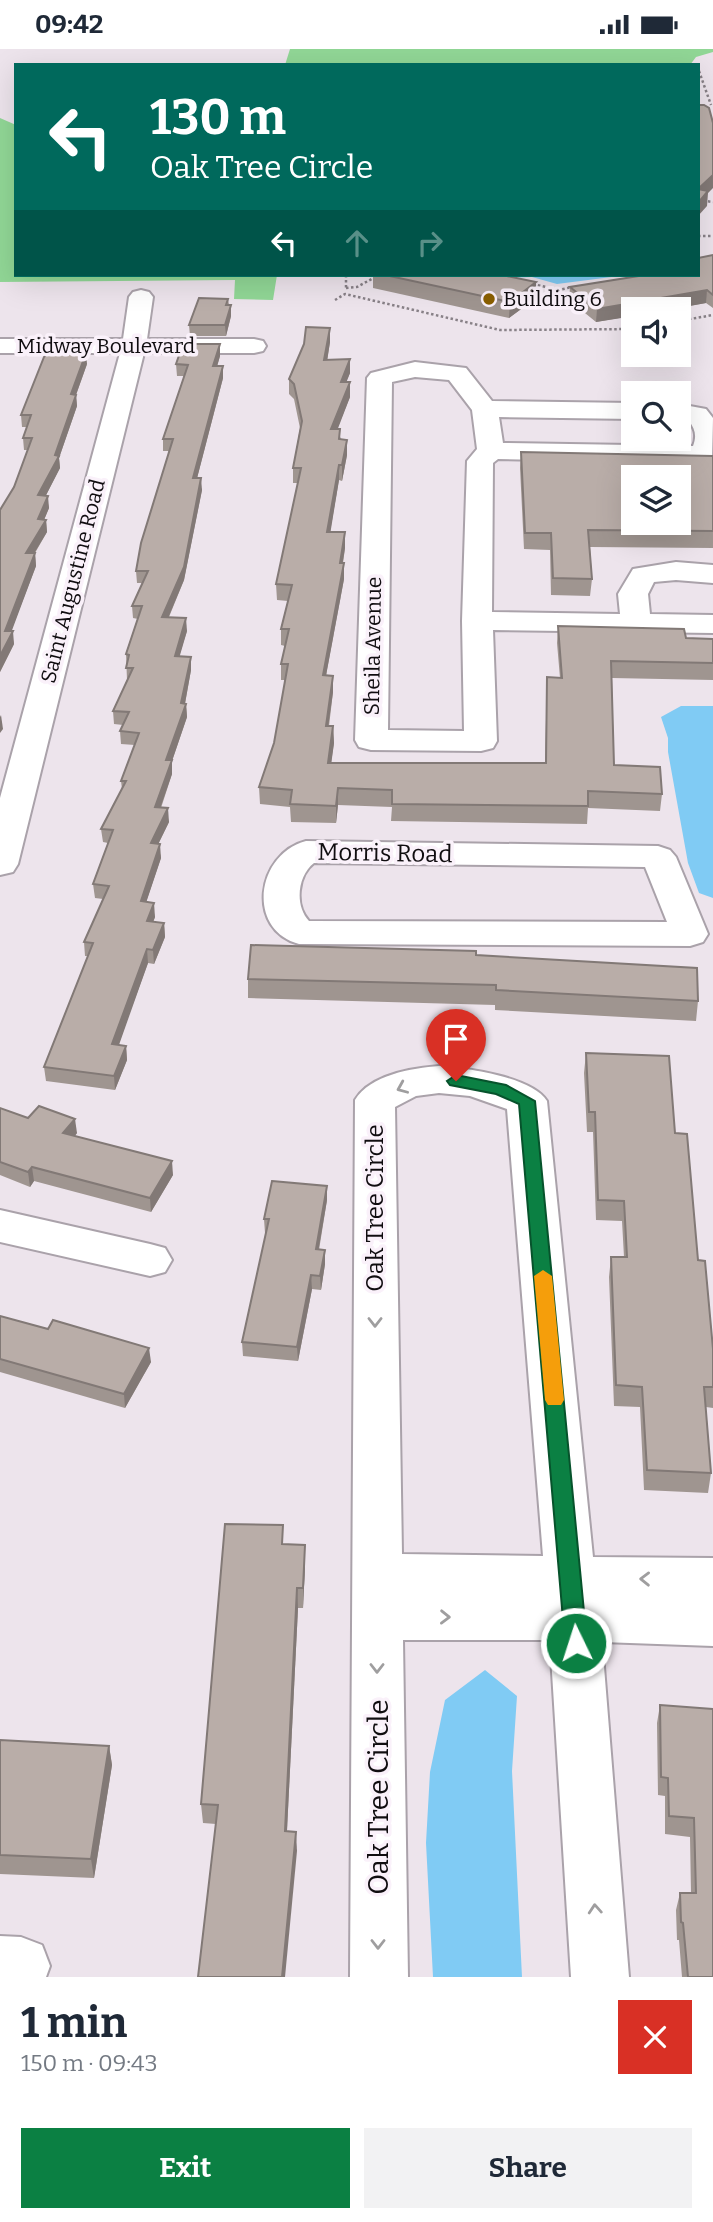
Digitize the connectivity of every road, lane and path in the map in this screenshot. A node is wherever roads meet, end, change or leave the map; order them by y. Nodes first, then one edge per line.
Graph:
1 (700, 74) edge
2 (711, 105) dead end
3 (346, 277) edge
4 (375, 277) edge
5 (526, 284) edge
6 (583, 286) edge
7 (346, 288) junction
8 (345, 294) junction
9 (141, 297) dead end
10 (335, 300) dead end
11 (713, 316) edge
12 (691, 319) edge
13 (621, 329) edge
14 (0, 346) edge
15 (134, 346) junction
16 (254, 346) dead end
17 (485, 409) junction
18 (621, 411) edge
19 (691, 413) edge
20 (710, 432) edge
21 (491, 451) junction
22 (713, 574) edge
23 (477, 621) junction
24 (636, 623) junction
25 (713, 624) edge
26 (0, 864) edge
27 (702, 934) edge
28 (0, 1226) edge
29 (150, 1260) dead end
30 (713, 1580) edge
31 (376, 1596) junction
32 (573, 1598) junction
33 (713, 1624) edge
34 (379, 1977) edge
35 (600, 1977) edge

1 - 2 path
3 - 7 path
4 - 7 path
5 - 6 path
7 - 8 path
8 - 10 path
8 - 13 path
9 - 15 street, Saint Augustine Road
11 - 12 path
14 - 15 street, Midway Boulevard
15 - 16 street, Midway Boulevard
15 - 26 street, Saint Augustine Road
17 - 18 street
17 - 21 street, Sheila Avenue
17 - 23 street, Sheila Avenue
19 - 20 street
20 - 21 street
21 - 23 street
22 - 24 street
23 - 24 street
24 - 25 street
27 - 27 street, Morris Road
28 - 29 street
30 -> 32 street
31 - 32 street
32 -> 31 street, Oak Tree Circle
31 -> 34 street, Oak Tree Circle
32 - 33 street
35 -> 32 street, Oak Tree Circle

